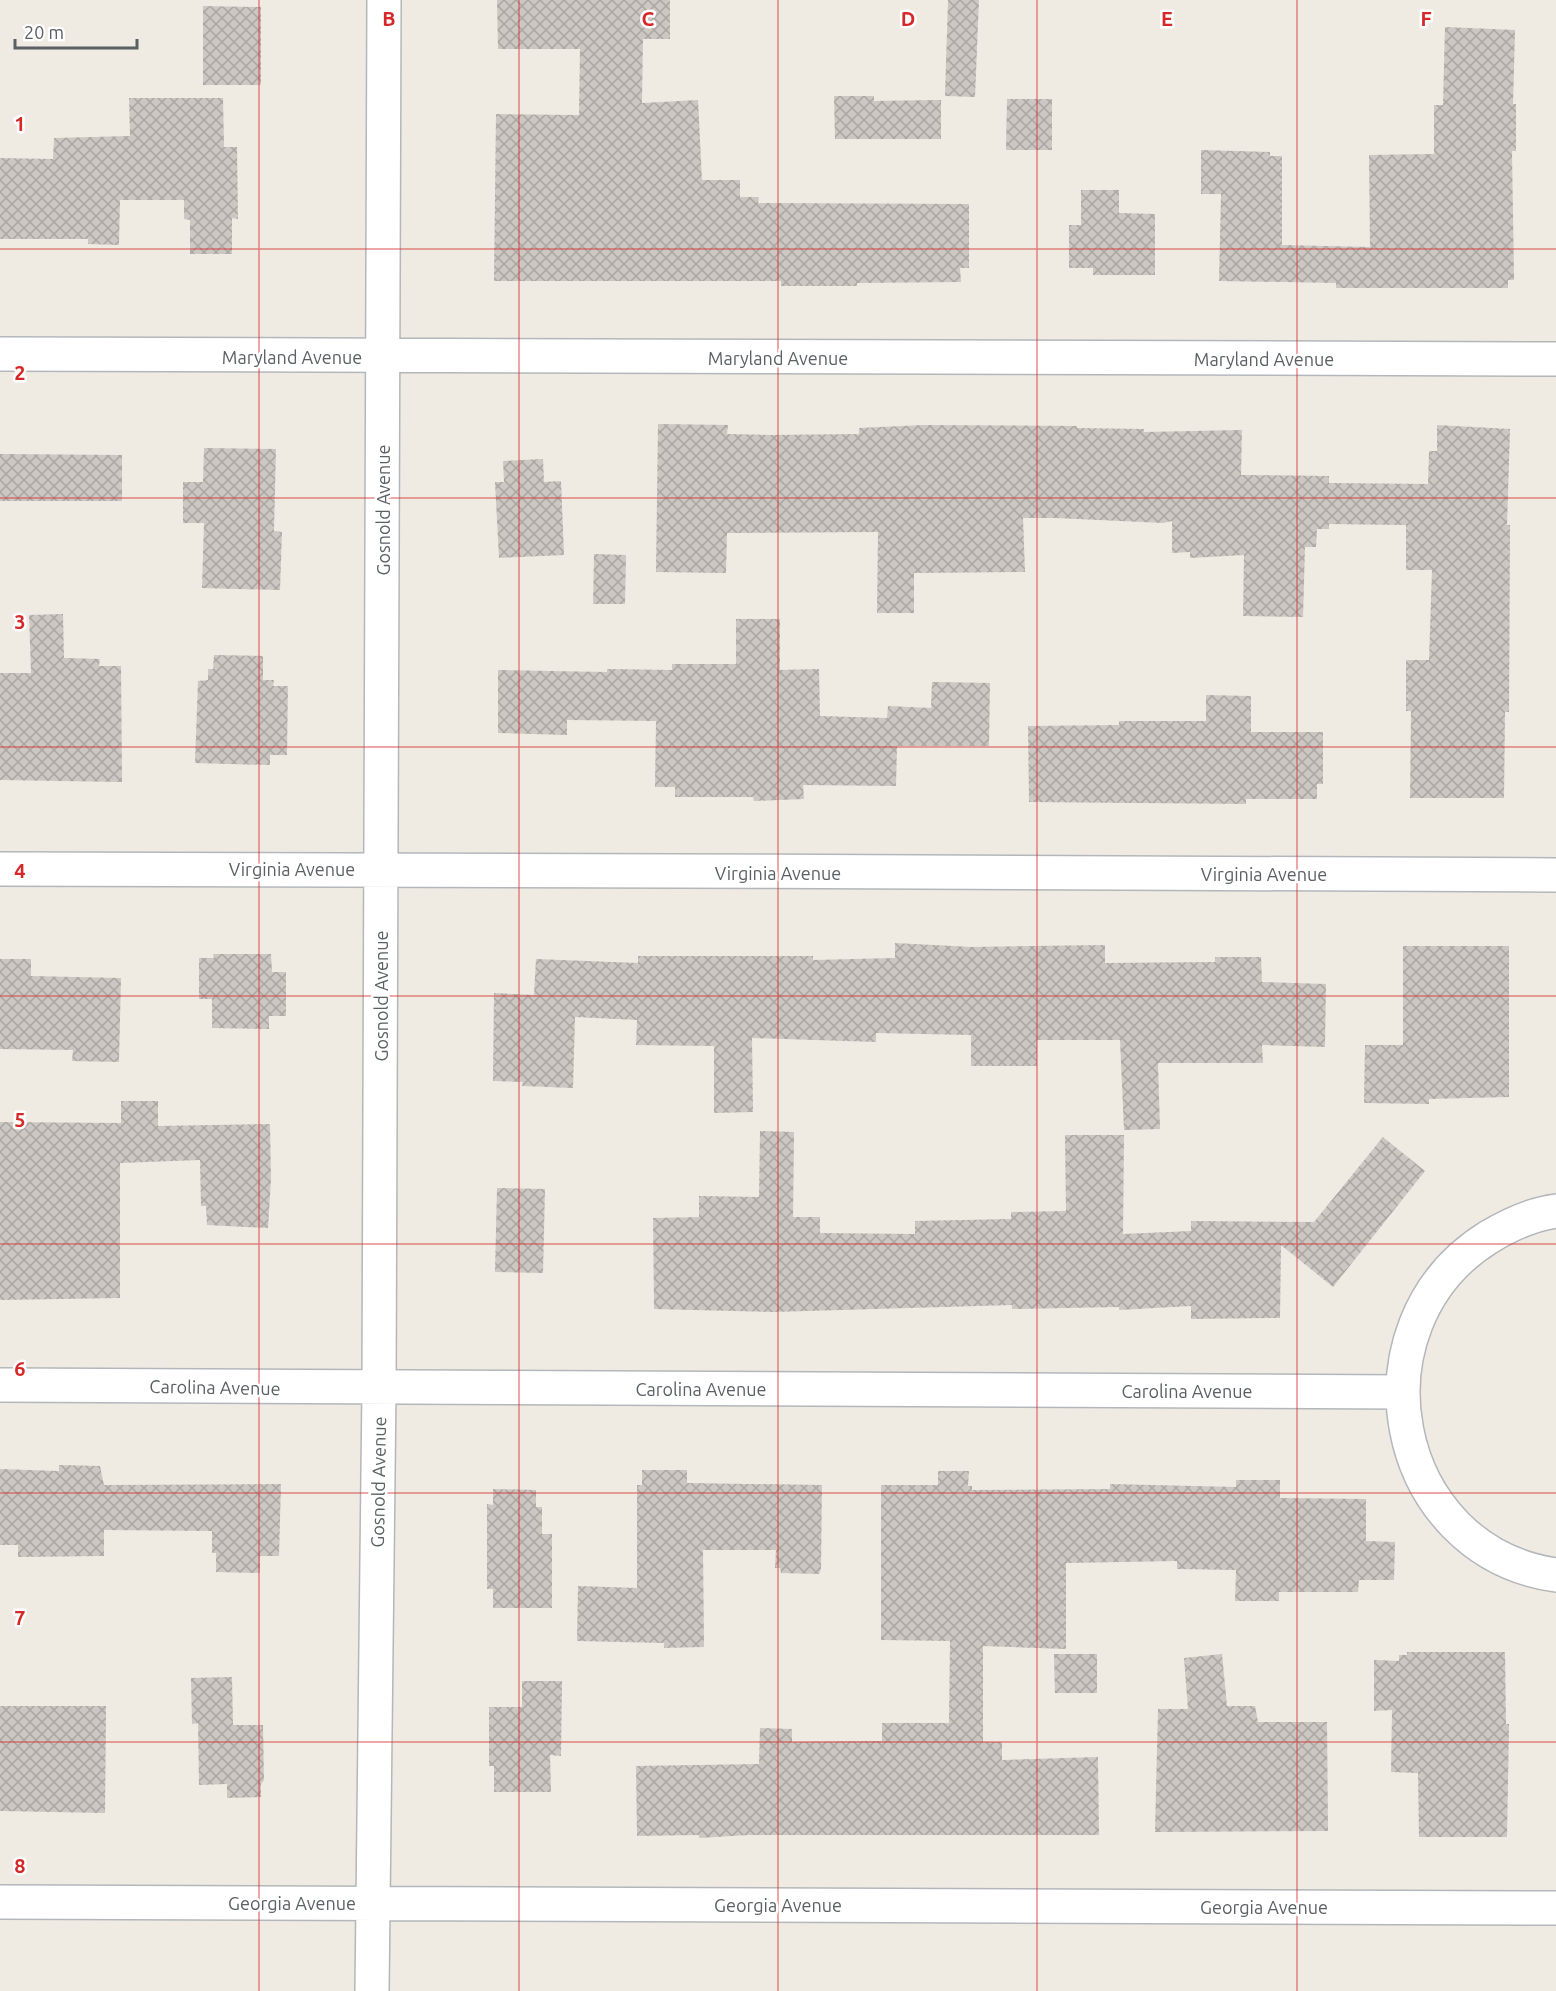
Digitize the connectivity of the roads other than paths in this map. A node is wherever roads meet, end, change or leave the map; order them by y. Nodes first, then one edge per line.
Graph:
1 (384, 0) edge
2 (0, 354) edge
3 (384, 357) junction
4 (1556, 359) edge
5 (382, 868) junction
6 (0, 869) edge
7 (1556, 875) edge
8 (1556, 1211) edge
9 (0, 1385) edge
10 (379, 1388) junction
11 (1401, 1392) junction
12 (1556, 1575) edge
13 (0, 1902) edge
14 (372, 1904) junction
15 (1556, 1908) edge
16 (372, 1991) edge

1 - 3 street, Gosnold Avenue
2 - 3 street, Maryland Avenue
3 - 4 street, Maryland Avenue
3 - 5 street, Gosnold Avenue
5 - 6 street, Virginia Avenue
5 - 7 street, Virginia Avenue
5 - 10 street, Gosnold Avenue
8 - 11 street
9 - 10 street, Carolina Avenue
10 - 11 street, Carolina Avenue
10 - 14 street, Gosnold Avenue
11 - 12 street
13 - 14 street, Georgia Avenue
14 - 15 street, Georgia Avenue
14 - 16 street, Gosnold Avenue

